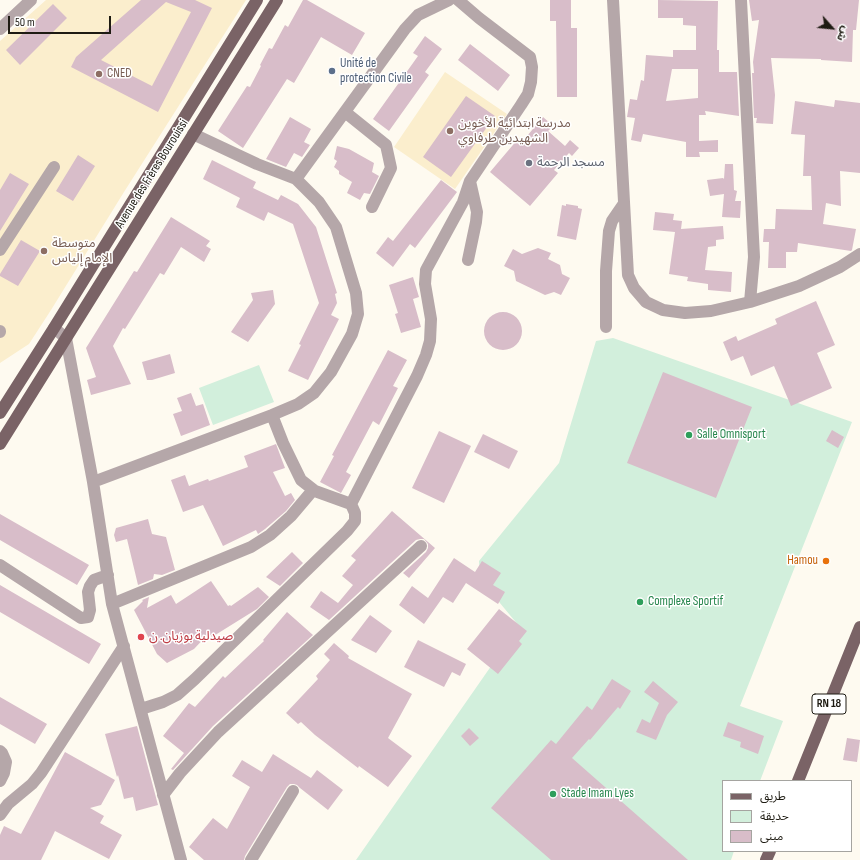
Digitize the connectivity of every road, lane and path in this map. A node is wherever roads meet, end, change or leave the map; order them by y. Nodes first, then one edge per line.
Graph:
1 (31, 0) edge
2 (257, 0) edge
3 (277, 0) edge
4 (449, 0) edge
5 (458, 0) edge
6 (613, 0) edge
7 (741, 0) edge
8 (0, 29) edge
9 (345, 112) junction
10 (193, 134) junction
11 (54, 168) dead end
12 (296, 179) junction
13 (470, 181) junction
14 (623, 205) junction
15 (372, 207) dead end
16 (0, 250) edge
17 (860, 254) edge
18 (468, 260) dead end
19 (750, 302) junction
20 (606, 327) dead end
21 (54, 328) junction
22 (66, 338) junction
23 (0, 413) edge
24 (272, 415) junction
25 (0, 444) edge
26 (94, 482) junction
27 (313, 490) junction
28 (351, 504) junction
29 (421, 546) dead end
30 (0, 565) edge
31 (108, 575) junction
32 (112, 604) junction
33 (860, 627) edge
34 (124, 646) junction
35 (140, 709) junction
36 (0, 751) edge
37 (798, 780) edge
38 (0, 781) edge
39 (293, 791) dead end
40 (163, 795) junction
41 (0, 815) edge
42 (181, 860) edge
43 (252, 860) edge

1 - 8 street
2 - 21 main road
3 - 10 main road, Avenue des Frères Bourouissi
4 - 9 street
5 - 13 street
6 - 14 street
7 - 19 street
9 - 12 street
9 - 15 street
10 - 12 street
10 - 22 main road, Avenue des Frères Bourouissi
11 - 16 street
12 - 24 street
13 - 18 street
13 - 28 street
14 - 19 street
14 - 20 street
17 - 19 street
21 - 22 street
21 - 23 main road
22 - 25 main road, Avenue des Frères Bourouissi
22 - 26 street
24 - 26 street
24 - 27 street
26 - 31 street
27 - 28 street
27 - 32 street
28 - 35 street
29 - 40 street
30 - 31 street
31 - 32 street
32 - 34 street
33 - 37 main road, RN 18
34 - 35 street
34 - 41 street
35 - 40 street
36 - 38 street
39 - 43 street
40 - 42 street

